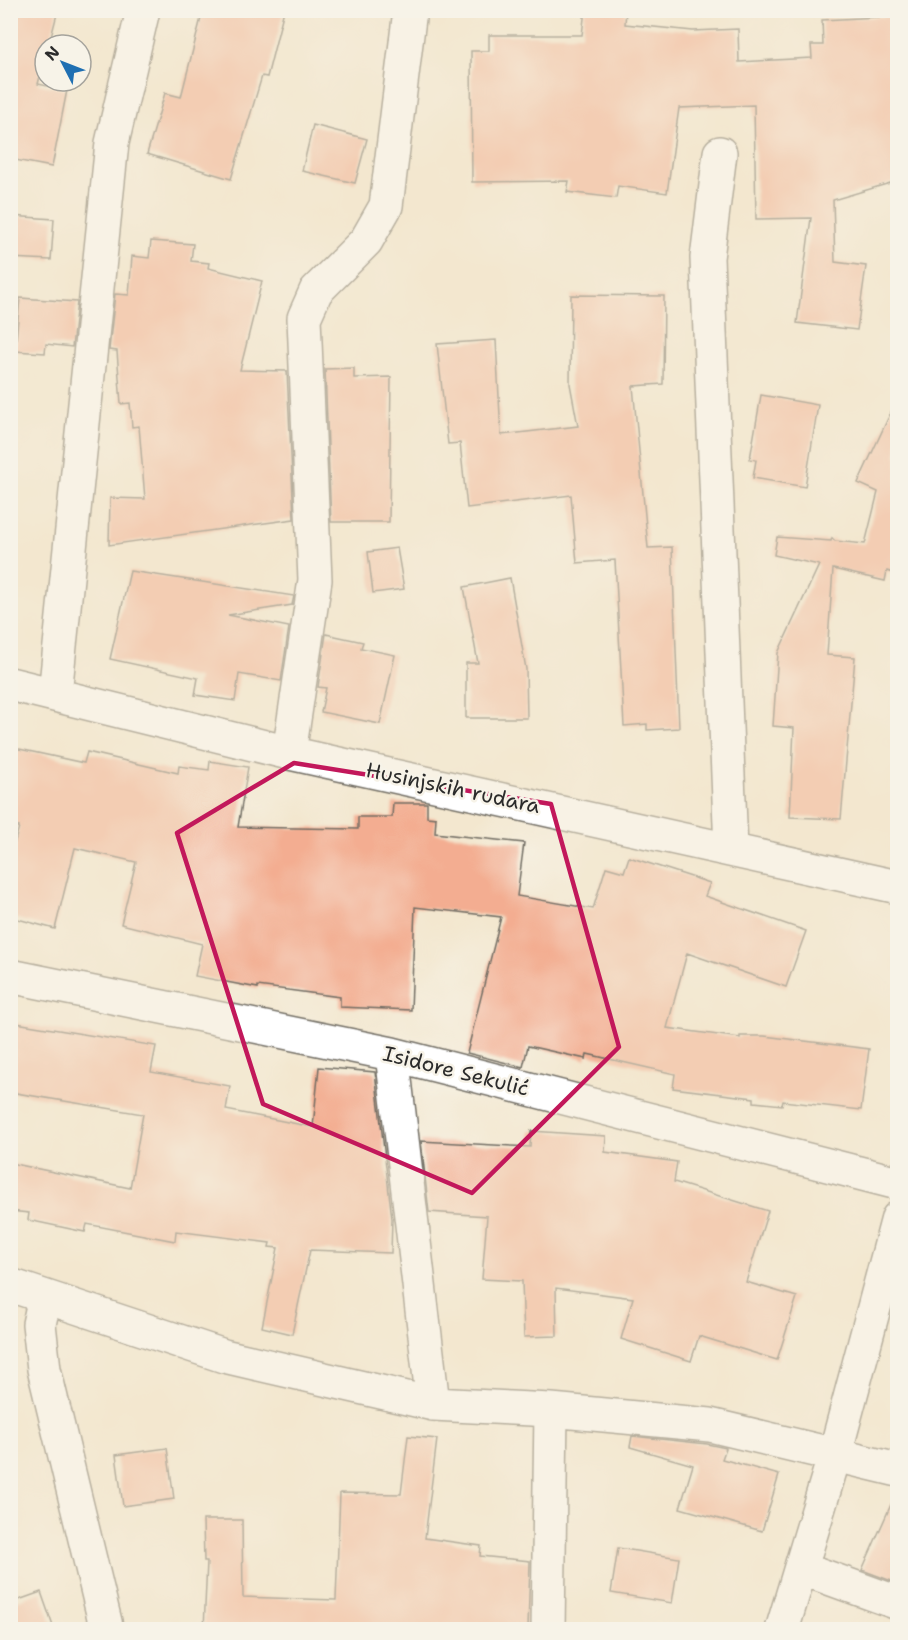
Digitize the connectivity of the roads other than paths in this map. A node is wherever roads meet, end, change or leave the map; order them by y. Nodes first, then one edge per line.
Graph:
1 (143, 10) edge
2 (410, 10) edge
3 (720, 153) dead end
4 (10, 684) edge
5 (55, 694) junction
6 (289, 753) junction
7 (731, 849) junction
8 (897, 886) edge
9 (10, 976) edge
10 (392, 1054) junction
11 (897, 1183) edge
12 (897, 1218) edge
13 (10, 1286) edge
14 (45, 1297) junction
15 (433, 1404) junction
16 (551, 1410) junction
17 (835, 1454) junction
18 (897, 1470) edge
19 (801, 1568) junction
20 (897, 1603) edge
21 (107, 1629) edge
22 (548, 1629) edge
23 (782, 1629) edge

1 - 5 street
2 - 6 street
3 - 7 street
4 - 5 street, Husinjskih rudara
5 - 6 street, Husinjskih rudara
6 - 7 street, Husinjskih rudara
7 - 8 street, Husinjskih rudara
9 - 10 street, Isidore Sekulić
10 - 11 street, Isidore Sekulić
10 - 15 street
12 - 17 street
13 - 14 street
14 - 15 street
14 - 21 street
15 - 16 street
16 - 17 street
16 - 22 street
17 - 18 street
17 - 19 street
19 - 20 street
19 - 23 street

